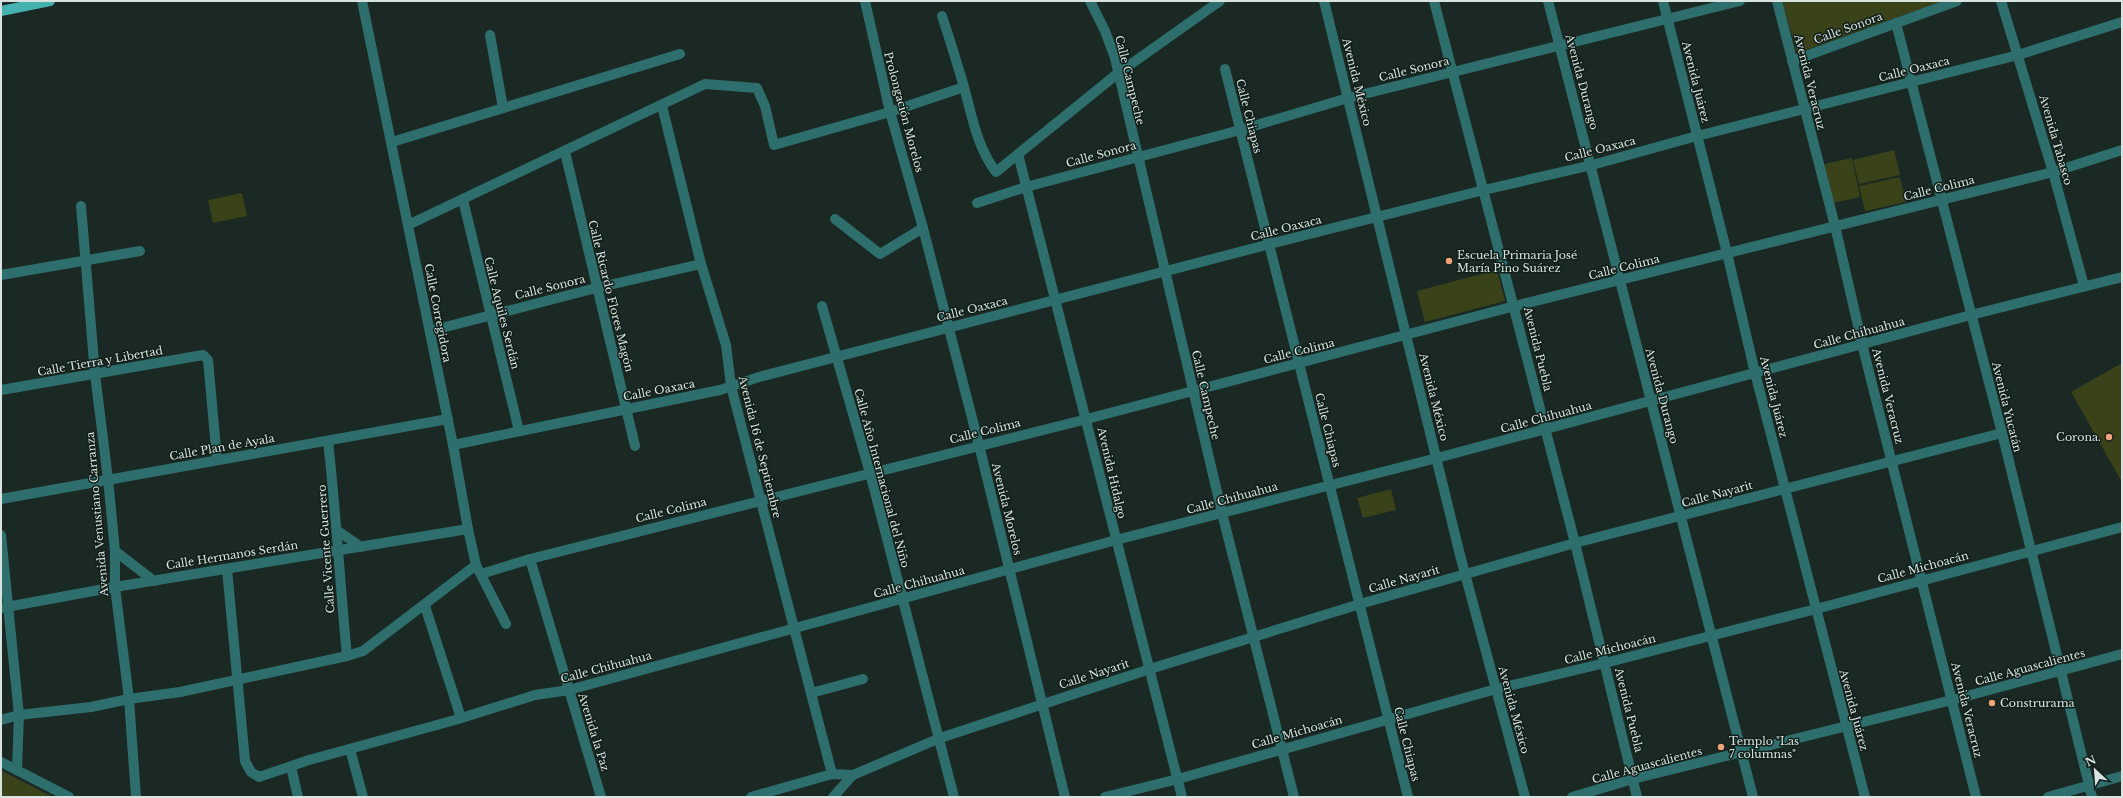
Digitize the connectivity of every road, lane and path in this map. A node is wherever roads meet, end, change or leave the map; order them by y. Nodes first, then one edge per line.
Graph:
1 (50, 1) edge
2 (362, 1) edge
3 (865, 1) edge
4 (1090, 1) edge
5 (1324, 1) edge
6 (1434, 1) edge
7 (1548, 1) edge
8 (1663, 1) edge
9 (1740, 1) edge
10 (1777, 1) edge
11 (1957, 1) edge
12 (2001, 1) edge
13 (27, 3) edge
14 (1215, 3) edge
15 (1, 11) edge
16 (942, 16) dead end
17 (1668, 19) junction
18 (2122, 22) edge
19 (1896, 23) junction
20 (490, 35) dead end
21 (1560, 46) junction
22 (680, 54) dead end
23 (2018, 55) junction
24 (1792, 61) junction
25 (1225, 69) dead end
26 (1454, 72) junction
27 (1117, 74) junction
28 (1911, 82) junction
29 (964, 87) junction
30 (1348, 98) junction
31 (662, 106) junction
32 (503, 108) junction
33 (1805, 109) junction
34 (890, 112) junction
35 (1240, 130) junction
36 (1698, 136) junction
37 (392, 142) junction
38 (2122, 150) edge
39 (564, 152) junction
40 (1018, 154) junction
41 (1137, 156) junction
42 (1592, 165) junction
43 (2053, 172) junction
44 (1026, 187) junction
45 (1484, 190) junction
46 (463, 200) junction
47 (1942, 200) junction
48 (977, 203) dead end
49 (81, 206) dead end
50 (1378, 218) junction
51 (835, 219) dead end
52 (408, 225) junction
53 (1835, 226) junction
54 (922, 228) junction
55 (1270, 244) junction
56 (140, 251) dead end
57 (1727, 253) junction
58 (86, 261) junction
59 (701, 264) junction
60 (1164, 272) junction
61 (1, 275) edge
62 (2122, 277) edge
63 (1619, 281) junction
64 (2084, 286) junction
65 (596, 288) junction
66 (1056, 301) junction
67 (822, 306) dead end
68 (1515, 306) junction
69 (490, 315) junction
70 (1971, 315) junction
71 (948, 327) junction
72 (430, 331) junction
73 (1407, 336) junction
74 (1862, 344) junction
75 (837, 357) junction
76 (1299, 363) junction
77 (1755, 373) junction
78 (95, 374) junction
79 (731, 386) junction
80 (1, 390) edge
81 (1192, 391) junction
82 (1652, 401) junction
83 (626, 408) junction
84 (448, 419) junction
85 (1087, 419) junction
86 (1546, 429) junction
87 (519, 431) junction
88 (2002, 433) junction
89 (328, 441) junction
90 (453, 445) junction
91 (979, 445) junction
92 (635, 446) dead end
93 (1437, 458) junction
94 (217, 460) junction
95 (1892, 462) junction
96 (870, 473) junction
97 (108, 479) junction
98 (1329, 485) junction
99 (1785, 489) junction
100 (1, 500) edge
101 (761, 500) junction
102 (1222, 513) junction
103 (1681, 515) junction
104 (2122, 527) edge
105 (468, 529) junction
106 (338, 531) junction
107 (1, 535) edge
108 (1116, 540) junction
109 (1575, 543) junction
110 (361, 547) junction
111 (336, 550) junction
112 (115, 551) junction
113 (2030, 551) junction
114 (530, 559) junction
115 (227, 569) junction
116 (479, 569) junction
117 (1009, 570) junction
118 (1466, 574) junction
119 (1922, 580) junction
120 (154, 581) junction
121 (115, 587) junction
122 (902, 599) junction
123 (1360, 604) junction
124 (425, 606) junction
125 (4, 607) edge
126 (1816, 609) junction
127 (506, 624) dead end
128 (795, 627) junction
129 (1713, 635) junction
130 (1254, 637) junction
131 (2122, 654) edge
132 (347, 656) junction
133 (1605, 663) junction
134 (1150, 669) junction
135 (2061, 672) junction
136 (237, 678) junction
137 (862, 679) dead end
138 (1496, 689) junction
139 (569, 690) junction
140 (811, 693) junction
141 (129, 699) junction
142 (1952, 700) junction
143 (1044, 703) junction
144 (19, 715) junction
145 (461, 718) junction
146 (1389, 719) junction
147 (1, 720) edge
148 (1846, 726) junction
149 (940, 738) junction
150 (350, 749) junction
151 (1283, 749) junction
152 (1742, 753) junction
153 (1, 762) edge
154 (291, 767) junction
155 (17, 769) junction
156 (832, 774) junction
157 (853, 775) junction
158 (2122, 776) edge
159 (1178, 779) junction
160 (1633, 779) junction
161 (2089, 785) junction
162 (70, 797) edge
163 (136, 797) edge
164 (298, 797) edge
165 (363, 797) edge
166 (601, 797) edge
167 (751, 797) edge
168 (833, 797) edge
169 (954, 797) edge
170 (1065, 797) edge
171 (1105, 797) edge
172 (1182, 797) edge
173 (1294, 797) edge
174 (1408, 797) edge
175 (1525, 797) edge
176 (1572, 797) edge
177 (1637, 797) edge
178 (1753, 797) edge
179 (1865, 797) edge
180 (1976, 797) edge
181 (2048, 797) edge
182 (2092, 797) edge

1 - 13 main road
2 - 37 street, Calle Corregidora
3 - 34 street, Prolongación Morelos
4 - 27 street, Calle Campeche
5 - 30 street, Avenida México
6 - 26 street, Avenida Puebla
7 - 21 street, Avenida Durango
8 - 17 street, Avenida Juárez
9 - 17 street, Calle Sonora
10 - 24 street, Avenida Veracruz
11 - 19 street, Calle Sonora
12 - 23 street, Avenida Tabasco
13 - 15 main road
14 - 27 street
16 - 29 street
17 - 21 street, Calle Sonora
17 - 36 street, Avenida Juárez
18 - 23 street, Calle Oaxaca
19 - 24 street, Calle Sonora
19 - 28 street, Avenida Yucatán
20 - 32 street
21 - 26 street, Calle Sonora
21 - 42 street, Avenida Durango
22 - 32 street
23 - 28 street, Calle Oaxaca
23 - 43 street, Avenida Tabasco
24 - 33 street, Avenida Veracruz
25 - 35 street, Calle Chiapas
26 - 30 street, Calle Sonora
26 - 45 street, Avenida Puebla
27 - 40 street
27 - 41 street, Calle Campeche
28 - 33 street, Calle Oaxaca
28 - 47 street, Avenida Yucatán
29 - 34 street
29 - 40 street
30 - 35 street, Calle Sonora
30 - 50 street, Avenida México
31 - 34 street
31 - 39 street
31 - 59 street, Avenida 16 de Septiembre
32 - 37 street
33 - 36 street, Calle Oaxaca
33 - 53 street, Avenida Veracruz
34 - 54 street, Prolongación Morelos
35 - 41 street, Calle Sonora
35 - 55 street, Calle Chiapas
36 - 42 street, Calle Oaxaca
36 - 57 street, Avenida Juárez
37 - 52 street, Calle Corregidora
38 - 43 street, Calle Colima
39 - 46 street
39 - 65 street, Calle Ricardo Flores Magón
40 - 44 street, Avenida Hidalgo
41 - 44 street, Calle Sonora
41 - 60 street, Calle Campeche
42 - 45 street, Calle Oaxaca
42 - 63 street, Avenida Durango
43 - 47 street, Calle Colima
43 - 64 street, Avenida Tabasco
44 - 48 street, Calle Sonora
44 - 66 street, Avenida Hidalgo
45 - 50 street, Calle Oaxaca
45 - 68 street, Avenida Puebla
46 - 52 street
46 - 69 street, Calle Aquiles Serdán
47 - 53 street, Calle Colima
47 - 70 street, Avenida Yucatán
49 - 58 street, Avenida Venustiano Carranza
50 - 55 street, Calle Oaxaca
50 - 73 street, Avenida México
51 - 54 street
52 - 72 street, Calle Corregidora
53 - 57 street, Calle Colima
53 - 74 street, Avenida Veracruz
54 - 71 street, Avenida Morelos
55 - 60 street, Calle Oaxaca
55 - 76 street, Calle Chiapas
56 - 58 street
57 - 63 street, Calle Colima
57 - 77 street, Avenida Juárez
58 - 61 street
58 - 78 street, Avenida Venustiano Carranza
59 - 65 street, Calle Sonora
59 - 79 street, Avenida 16 de Septiembre
60 - 66 street, Calle Oaxaca
60 - 81 street, Calle Campeche
62 - 64 street, Calle Chihuahua
63 - 68 street, Calle Colima
63 - 82 street, Avenida Durango
64 - 70 street, Calle Chihuahua
65 - 69 street, Calle Sonora
65 - 83 street, Calle Ricardo Flores Magón
66 - 71 street, Calle Oaxaca
66 - 85 street, Avenida Hidalgo
67 - 75 street, Calle Año Internacional del Niño
68 - 73 street, Calle Colima
68 - 86 street, Avenida Puebla
69 - 72 street, Calle Sonora
69 - 87 street, Calle Aquiles Serdán
70 - 74 street, Calle Chihuahua
70 - 88 street, Avenida Yucatán
71 - 75 street, Calle Oaxaca
71 - 91 street, Avenida Morelos
72 - 84 street, Calle Corregidora
73 - 76 street, Calle Colima
73 - 93 street, Avenida México
74 - 77 street, Calle Chihuahua
74 - 95 street, Avenida Veracruz
75 - 79 street, Calle Oaxaca
75 - 96 street, Calle Año Internacional del Niño
76 - 81 street, Calle Colima
76 - 98 street, Calle Chiapas
77 - 82 street, Calle Chihuahua
77 - 99 street, Avenida Juárez
78 - 80 street, Calle Tierra y Libertad
78 - 94 street, Calle Tierra y Libertad
78 - 97 street, Avenida Venustiano Carranza
79 - 83 street, Calle Oaxaca
79 - 101 street, Avenida 16 de Septiembre
81 - 85 street, Calle Colima
81 - 102 street, Calle Campeche
82 - 86 street, Calle Chihuahua
82 - 103 street, Avenida Durango
83 - 87 street, Calle Oaxaca
83 - 92 street, Calle Ricardo Flores Magón
84 - 89 street, Calle Plan de Ayala
84 - 90 street, Calle Corregidora
85 - 91 street, Calle Colima
85 - 108 street, Avenida Hidalgo
86 - 93 street, Calle Chihuahua
86 - 109 street, Avenida Puebla
87 - 90 street, Calle Oaxaca
88 - 95 street, Calle Nayarit
88 - 113 street, Avenida Yucatán
89 - 94 street, Calle Plan de Ayala
89 - 106 street, Calle Vicente Guerrero
90 - 105 street, Calle Corregidora
91 - 96 street, Calle Colima
91 - 117 street, Avenida Morelos
93 - 98 street, Calle Chihuahua
93 - 118 street, Avenida México
94 - 97 street, Calle Plan de Ayala
95 - 99 street, Calle Nayarit
95 - 119 street, Avenida Veracruz
96 - 101 street, Calle Colima
96 - 122 street, Calle Año Internacional del Niño
97 - 100 street, Calle Plan de Ayala
97 - 112 street, Avenida Venustiano Carranza
98 - 102 street, Calle Chihuahua
98 - 123 street, Calle Chiapas
99 - 103 street, Calle Nayarit
99 - 126 street, Avenida Juárez
101 - 114 street, Calle Colima
101 - 128 street, Avenida 16 de Septiembre
102 - 108 street, Calle Chihuahua
102 - 130 street, Calle Campeche
103 - 109 street, Calle Nayarit
103 - 129 street, Avenida Durango
104 - 113 street, Calle Michoacán
105 - 110 street, Calle Hermanos Serdán
105 - 116 street, Calle Corregidora
106 - 110 street
106 - 111 street, Calle Vicente Guerrero
107 - 125 street
108 - 117 street, Calle Chihuahua
108 - 134 street, Avenida Hidalgo
109 - 118 street, Calle Nayarit
109 - 133 street, Avenida Puebla
110 - 111 street, Calle Hermanos Serdán
111 - 115 street, Calle Hermanos Serdán
111 - 132 street, Calle Vicente Guerrero
112 - 120 street
112 - 121 street, Avenida Venustiano Carranza
113 - 119 street, Calle Michoacán
113 - 135 street, Avenida Yucatán
114 - 116 street, Calle Colima
114 - 139 street, Avenida la Paz
115 - 120 street, Calle Hermanos Serdán
115 - 136 street
116 - 124 street
116 - 127 street, Calle Corregidora
117 - 122 street, Calle Chihuahua
117 - 143 street, Avenida Morelos
118 - 123 street, Calle Nayarit
118 - 138 street, Avenida México
119 - 126 street, Calle Michoacán
119 - 142 street, Avenida Veracruz
120 - 121 street, Calle Hermanos Serdán
121 - 125 street, Calle Hermanos Serdán
121 - 141 street, Avenida Venustiano Carranza
122 - 128 street, Calle Chihuahua
122 - 149 street, Calle Año Internacional del Niño
123 - 130 street, Calle Nayarit
123 - 146 street, Calle Chiapas
124 - 132 street
124 - 145 street
125 - 144 street
126 - 129 street, Calle Michoacán
126 - 148 street, Avenida Juárez
128 - 139 street, Calle Chihuahua
128 - 140 street, Avenida 16 de Septiembre
129 - 133 street, Calle Michoacán
129 - 152 street, Avenida Durango
130 - 134 street, Calle Nayarit
130 - 151 street, Calle Campeche
131 - 135 street, Calle Aguascalientes
132 - 136 street
133 - 138 street, Calle Michoacán
133 - 160 street, Avenida Puebla
134 - 143 street, Calle Nayarit
134 - 159 street, Avenida Hidalgo
135 - 142 street, Calle Aguascalientes
135 - 161 street, Avenida Yucatán
136 - 141 street
136 - 154 street, Calle Chihuahua
137 - 140 street
138 - 146 street, Calle Michoacán
138 - 175 street, Avenida México
139 - 145 street, Calle Chihuahua
139 - 166 street, Avenida la Paz
140 - 156 street, Avenida 16 de Septiembre
141 - 144 street
141 - 163 street, Avenida Venustiano Carranza
142 - 148 street, Calle Aguascalientes
142 - 180 street, Avenida Veracruz
143 - 149 street, Calle Nayarit
143 - 170 street, Avenida Morelos
144 - 147 street
144 - 155 street
145 - 150 street, Calle Chihuahua
146 - 151 street, Calle Michoacán
146 - 174 street, Calle Chiapas
148 - 152 street, Calle Aguascalientes
148 - 179 street, Avenida Juárez
149 - 157 street, Calle Nayarit
149 - 169 street, Calle Año Internacional del Niño
150 - 154 street, Calle Chihuahua
150 - 165 street
151 - 159 street, Calle Michoacán
151 - 173 street, Calle Campeche
152 - 160 street, Calle Aguascalientes
152 - 178 street, Avenida Durango
153 - 155 street
154 - 164 street
155 - 162 street
156 - 157 street
156 - 167 street
157 - 168 street, Calle Nayarit
158 - 161 street
159 - 171 street, Calle Michoacán
159 - 172 street, Avenida Hidalgo
160 - 176 street, Calle Aguascalientes
160 - 177 street, Avenida Puebla
161 - 181 street
161 - 182 street, Avenida Yucatán

